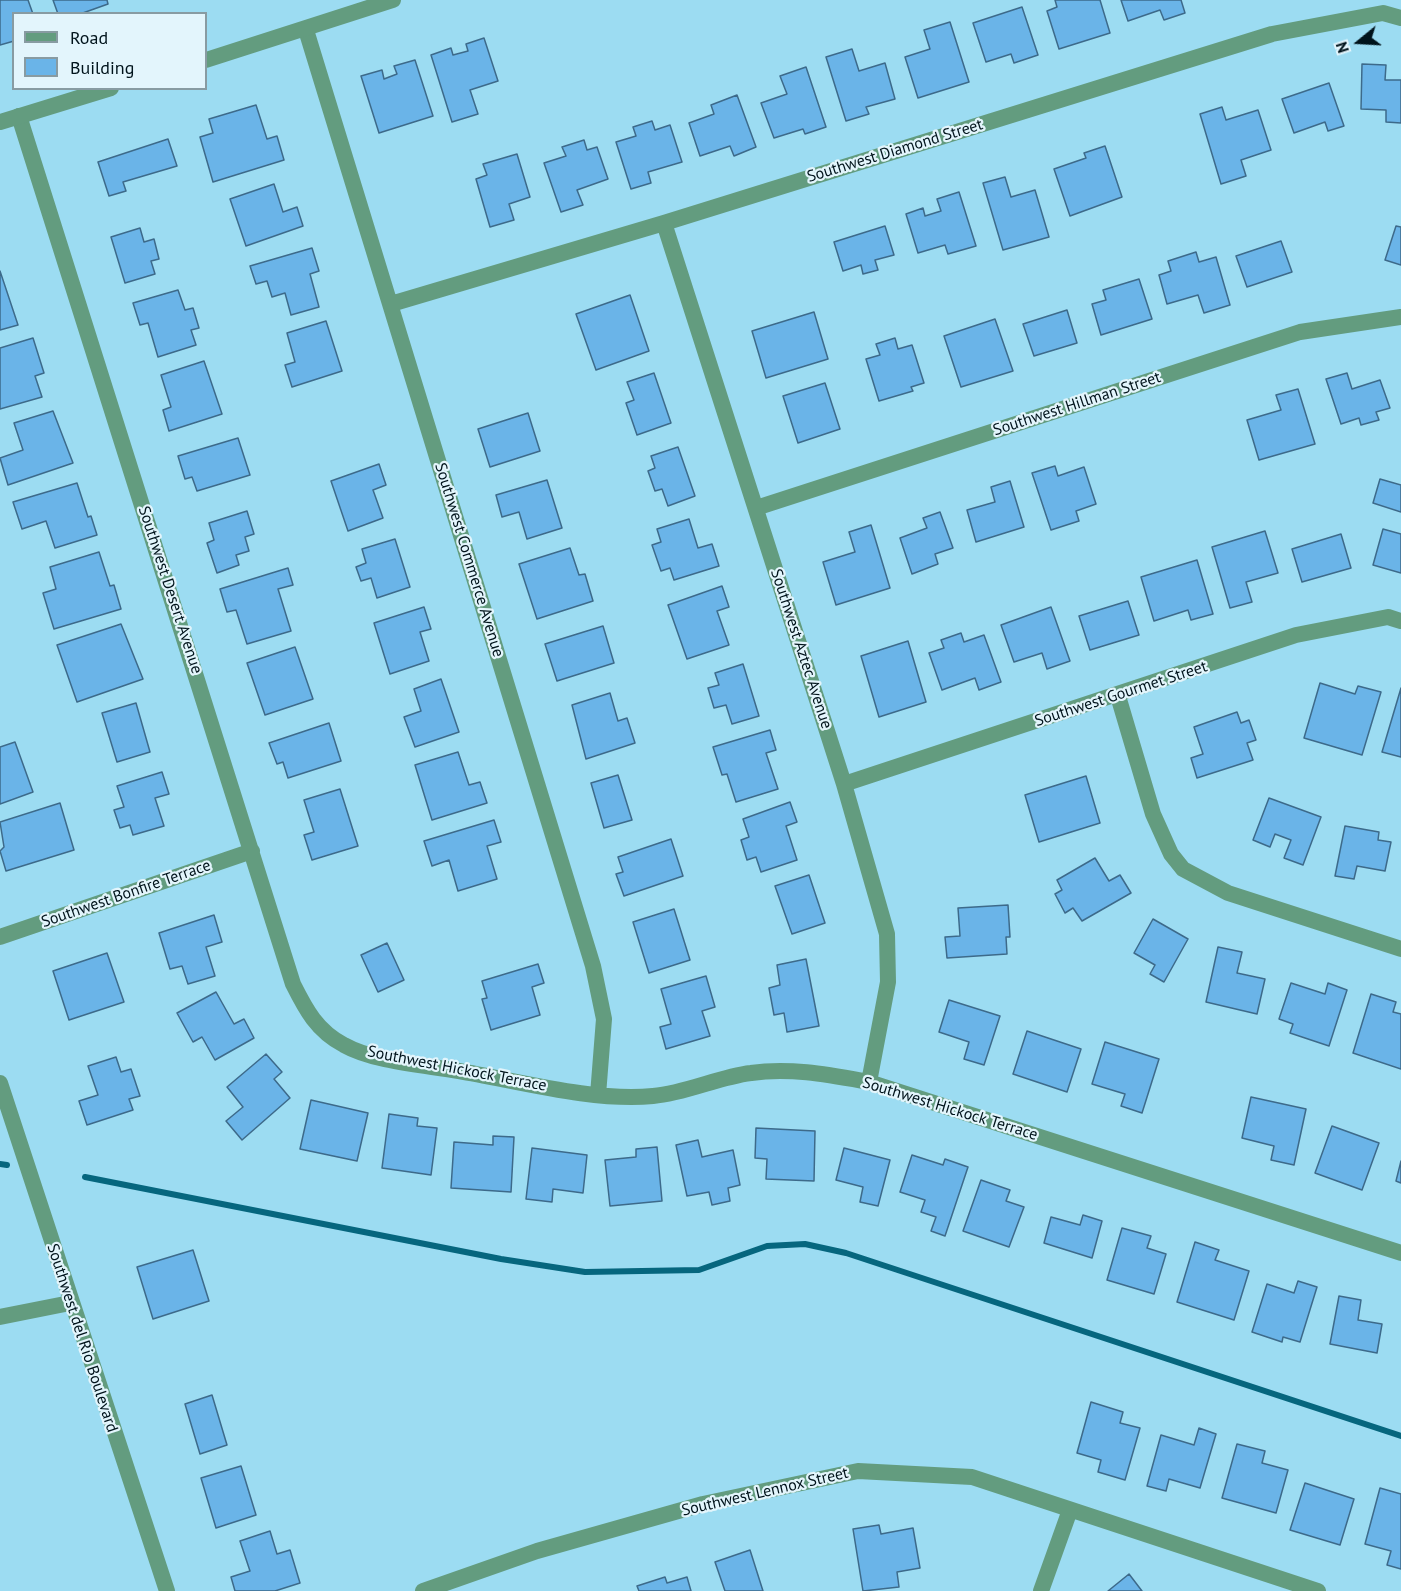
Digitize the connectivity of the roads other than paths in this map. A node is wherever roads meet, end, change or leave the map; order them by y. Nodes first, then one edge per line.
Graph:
1 (393, 0) edge
2 (1401, 18) edge
3 (306, 30) junction
4 (207, 60) edge
5 (104, 90) edge
6 (20, 116) junction
7 (0, 122) edge
8 (664, 223) junction
9 (391, 304) junction
10 (1401, 317) edge
11 (756, 508) junction
12 (1401, 621) edge
13 (1118, 696) junction
14 (844, 784) junction
15 (252, 851) junction
16 (0, 937) edge
17 (1401, 949) edge
18 (346, 1047) joint
19 (869, 1082) junction
20 (0, 1083) edge
21 (598, 1095) junction
22 (1401, 1253) edge
23 (70, 1303) junction
24 (0, 1317) edge
25 (1070, 1510) junction
26 (167, 1591) edge
27 (423, 1591) edge
28 (1041, 1591) edge
29 (1318, 1591) edge

1 - 3 street
2 - 8 street, Southwest Diamond Street
3 - 4 street
3 - 9 street, Southwest Commerce Avenue
5 - 6 street
6 - 7 street
6 - 15 street, Southwest Desert Avenue
8 - 9 street, Southwest Diamond Street
8 - 11 street, Southwest Aztec Avenue
9 - 21 street, Southwest Commerce Avenue
10 - 11 street, Southwest Hillman Street
11 - 14 street, Southwest Aztec Avenue
12 - 13 street, Southwest Gourmet Street
13 - 14 street, Southwest Gourmet Street
13 - 17 street
14 - 19 street, Southwest Aztec Avenue
15 - 16 street, Southwest Bonfire Terrace
15 - 18 street, Southwest Desert Avenue
18 - 21 street, Southwest Hickock Terrace
19 - 21 street, Southwest Hickock Terrace
19 - 22 street, Southwest Hickock Terrace
20 - 23 street, Southwest del Rio Boulevard
23 - 24 street
23 - 26 street, Southwest del Rio Boulevard
25 - 27 street, Southwest Lennox Street
25 - 28 street
25 - 29 street, Southwest Lennox Street

